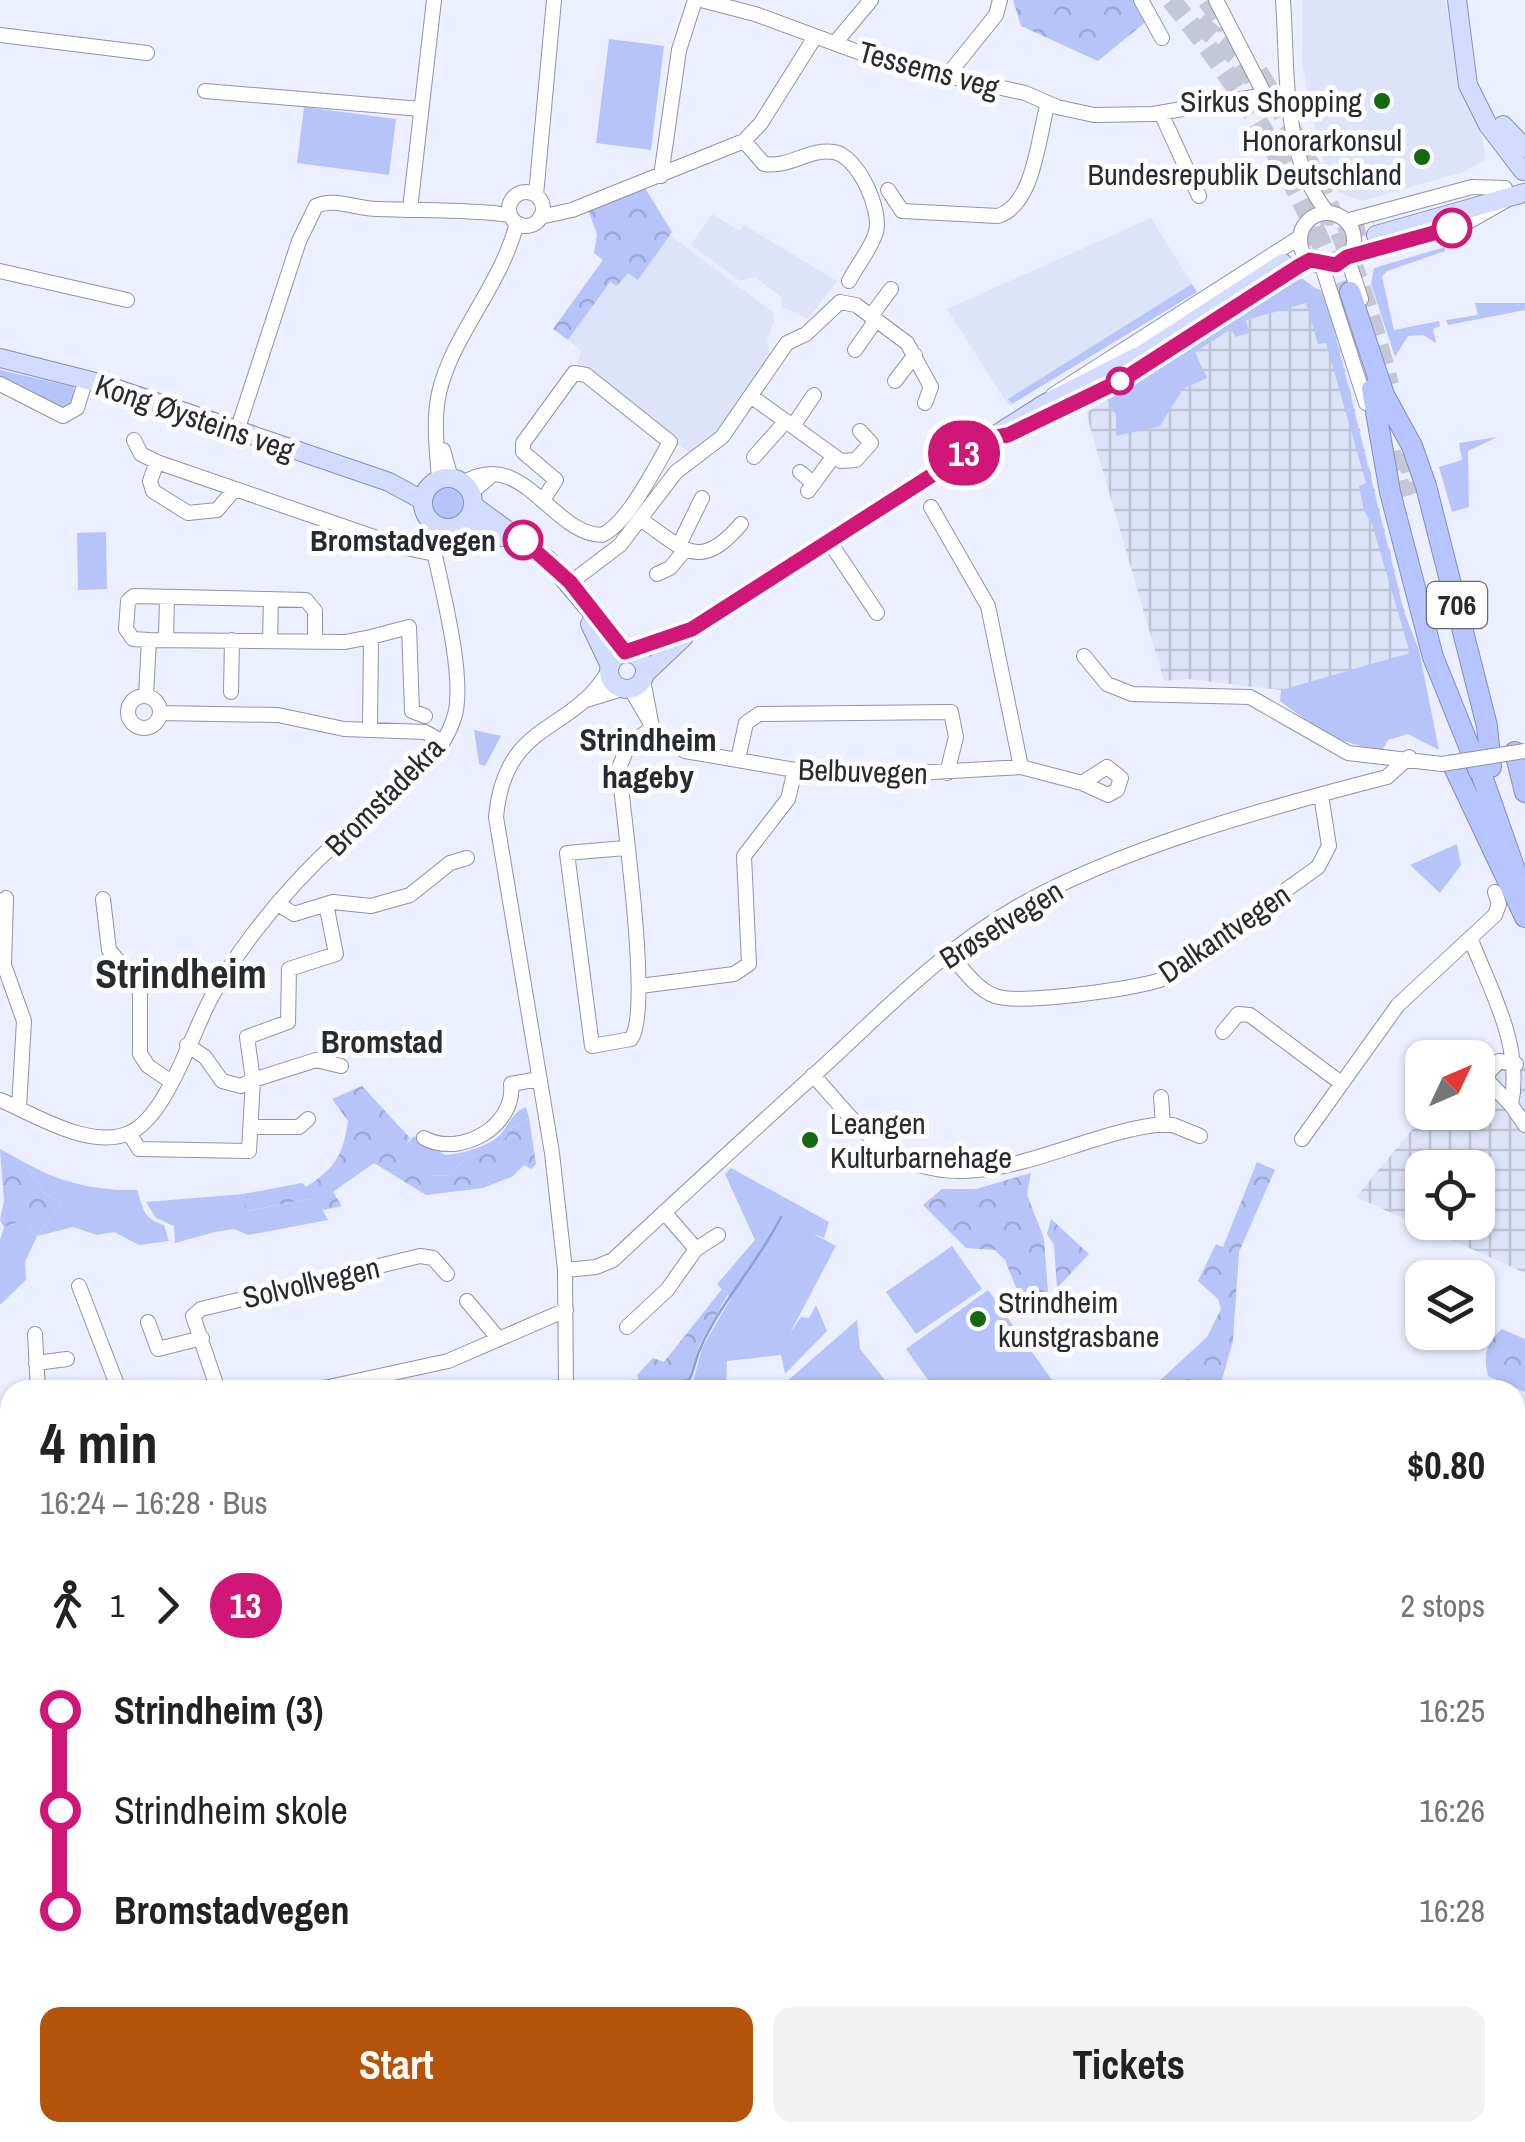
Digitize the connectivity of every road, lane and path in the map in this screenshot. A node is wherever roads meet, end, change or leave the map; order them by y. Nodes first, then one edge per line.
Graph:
1 (434, 0) edge
2 (554, 0) edge
3 (698, 0) edge
4 (870, 0) edge
5 (1000, 0) edge
6 (1141, 0) edge
7 (1216, 0) edge
8 (1283, 0) edge
9 (1457, 0) edge
10 (0, 35) edge
11 (815, 37) junction
12 (1162, 38) dead end
13 (835, 43) junction
14 (147, 53) dead end
15 (1465, 66) junction
16 (946, 77) junction
17 (205, 91) dead end
18 (1048, 103) junction
19 (421, 110) junction
20 (1161, 113) junction
21 (744, 141) junction
22 (1525, 148) edge
23 (661, 176) junction
24 (1307, 182) junction
25 (1518, 185) edge
26 (888, 190) dead end
27 (1200, 196) dead end
28 (410, 209) junction
29 (526, 209) junction
30 (1328, 213) junction
31 (1310, 219) junction
32 (1346, 221) junction
33 (1375, 229) tunnel mouth
34 (1300, 237) junction
35 (1347, 257) junction
36 (1283, 262) dead end
37 (1316, 263) junction
38 (0, 271) edge
39 (848, 281) dead end
40 (891, 289) dead end
41 (128, 300) dead end
42 (874, 318) junction
43 (855, 350) dead end
44 (915, 356) junction
45 (1136, 357) junction
46 (0, 358) edge
47 (86, 379) junction
48 (895, 381) dead end
49 (0, 384) edge
50 (814, 395) dead end
51 (752, 397) junction
52 (1076, 400) junction
53 (926, 402) dead end
54 (1044, 404) junction
55 (789, 424) junction
56 (236, 431) junction
57 (860, 431) dead end
58 (990, 438) junction
59 (134, 440) dead end
60 (1412, 446) junction
61 (754, 457) dead end
62 (833, 457) junction
63 (1384, 460) junction
64 (157, 462) junction
65 (800, 472) dead end
66 (235, 489) junction
67 (1410, 495) tunnel mouth
68 (702, 498) dead end
69 (449, 500) junction
70 (543, 500) junction
71 (932, 507) dead end
72 (640, 519) junction
73 (741, 524) dead end
74 (829, 541) junction
75 (682, 548) junction
76 (434, 554) junction
77 (657, 574) dead end
78 (570, 582) junction
79 (167, 597) junction
80 (271, 599) junction
81 (877, 613) dead end
82 (692, 629) junction
83 (372, 636) junction
84 (166, 638) junction
85 (149, 640) junction
86 (232, 640) junction
87 (270, 642) junction
88 (315, 642) junction
89 (628, 653) junction
90 (1084, 656) dead end
91 (609, 668) junction
92 (636, 683) junction
93 (231, 692) dead end
94 (146, 696) junction
95 (582, 701) junction
96 (160, 713) junction
97 (425, 716) dead end
98 (652, 727) junction
99 (370, 730) junction
100 (443, 742) junction
101 (1520, 751) edge
102 (1409, 757) junction
103 (738, 759) junction
104 (1447, 764) junction
105 (1021, 766) junction
106 (1485, 769) junction
107 (794, 770) junction
108 (947, 773) junction
109 (1082, 783) dead end
110 (1525, 792) edge
111 (1321, 796) junction
112 (625, 848) junction
113 (467, 858) dead end
114 (1525, 861) edge
115 (1494, 892) dead end
116 (6, 898) dead end
117 (1525, 898) edge
118 (103, 899) dead end
119 (278, 904) junction
120 (326, 904) junction
121 (1525, 917) edge
122 (1470, 940) junction
123 (949, 953) junction
124 (640, 986) junction
125 (1223, 1032) dead end
126 (187, 1046) junction
127 (1516, 1064) junction
128 (341, 1066) dead end
129 (814, 1075) junction
130 (253, 1080) junction
131 (539, 1080) junction
132 (170, 1081) junction
133 (1340, 1083) junction
134 (1161, 1097) dead end
135 (0, 1100) edge
136 (1511, 1104) junction
137 (19, 1108) junction
138 (308, 1119) dead end
139 (1162, 1125) junction
140 (1525, 1125) edge
141 (251, 1127) junction
142 (129, 1134) junction
143 (1200, 1136) dead end
144 (424, 1138) dead end
145 (1302, 1139) dead end
146 (664, 1212) junction
147 (718, 1235) dead end
148 (696, 1249) junction
149 (565, 1270) junction
150 (448, 1274) dead end
151 (79, 1286) dead end
152 (468, 1301) dead end
153 (566, 1317) junction
154 (148, 1322) dead end
155 (628, 1326) dead end
156 (34, 1334) dead end
157 (202, 1338) junction
158 (498, 1338) junction
159 (66, 1360) dead end
160 (36, 1363) junction
161 (37, 1380) edge
162 (115, 1380) edge
163 (215, 1380) edge
164 (360, 1380) edge
165 (566, 1380) edge

1 - 19 street
2 - 29 street, Bromstadekra
3 - 11 street, Tessems veg
3 - 23 street
4 - 13 street
5 - 16 street
6 - 12 street
7 - 20 street, Tessems veg
8 - 24 street
9 - 15 main road
10 - 14 street
11 - 13 street, Tessems veg
11 - 21 street
13 - 16 street, Tessems veg
15 - 22 main road
15 - 25 main road
16 - 18 street, Tessems veg
17 - 19 street
18 - 20 street, Tessems veg
18 - 26 street
19 - 28 street
20 - 27 street
21 - 23 street
21 - 39 street
23 - 29 street
24 - 30 street
24 - 31 street
25 - 32 street
25 - 33 main road
25 - 35 street
28 - 29 street
28 - 56 street
29 - 69 street, Bromstadekra
30 - 31 street
30 - 32 street
31 - 34 street
32 - 35 street
34 - 37 street
34 - 54 street
35 - 37 street
35 - 60 street, 706
36 - 45 main road
37 - 52 street
37 - 63 street, 706
38 - 41 street
40 - 42 street
42 - 43 street
42 - 44 street
42 - 51 street
44 - 48 street
44 - 53 street
45 - 52 main road
45 - 54 main road
46 - 47 main road, Kong Øysteins veg
47 - 49 street
47 - 56 main road, Kong Øysteins veg
50 - 55 street
51 - 55 street
51 - 72 street
52 - 58 main road
54 - 58 main road
55 - 61 street
55 - 62 street
56 - 69 main road, Kong Øysteins veg
57 - 62 street
58 - 74 main road
59 - 64 street
60 - 63 highway, 706
60 - 106 highway, 706
62 - 65 street
63 - 106 highway, 706
64 - 66 street
64 - 66 street
66 - 76 street
67 - 106 highway, 706
68 - 75 street
69 - 70 street
69 - 76 street, Bromstadekra
69 - 78 main road, Kong Øysteins veg
69 - 91 main road, Kong Øysteins veg
70 - 70 street
71 - 105 street
72 - 75 street
72 - 78 street
73 - 75 street
74 - 81 street
74 - 82 main road
75 - 77 street
76 - 100 street, Bromstadekra
78 - 89 main road, Kong Øysteins veg
79 - 80 street
79 - 84 street
79 - 85 street
80 - 87 street
80 - 88 street
82 - 89 main road
82 - 92 main road
83 - 88 street
83 - 97 street
83 - 99 street
84 - 85 street
84 - 86 street
85 - 94 street
86 - 87 street
86 - 93 street
87 - 88 street
89 - 91 main road
89 - 92 main road, Kong Øysteins veg
90 - 102 street
91 - 92 main road, Kong Øysteins veg
91 - 95 street
92 - 95 street
92 - 98 street
94 - 96 street
94 - 96 street
95 - 131 street
96 - 99 street
98 - 103 street, Belbuvegen
98 - 112 street
99 - 100 street
100 - 119 street, Bromstadekra
101 - 104 street, bridge
101 - 110 highway
102 - 104 street
102 - 111 street, Brøsetvegen
103 - 107 street, Belbuvegen
103 - 108 street
104 - 121 highway
105 - 108 street, Belbuvegen
105 - 109 street, Belbuvegen
106 - 114 highway, 706
106 - 117 highway, 706
107 - 108 street, Belbuvegen
107 - 124 street
111 - 123 street, Brøsetvegen
111 - 123 street, Dalkantvegen
112 - 124 street
112 - 124 street
113 - 120 street, Bromstadekra
115 - 122 street
116 - 137 street
118 - 132 street
119 - 120 street, Bromstadekra
119 - 126 street, Bromstadekra
120 - 130 street, Bromstadekra
122 - 127 street
122 - 133 street
123 - 129 street, Brøsetvegen
125 - 133 street
126 - 130 street
126 - 132 street, Bromstadekra
127 - 136 street
127 - 136 street
128 - 130 street
129 - 139 street
129 - 146 street, Brøsetvegen
130 - 141 street, Bromstadekra
131 - 144 street
131 - 149 street
132 - 142 street, Bromstadekra
133 - 145 street
134 - 139 street
135 - 137 street
136 - 140 street
137 - 142 street
138 - 141 street
139 - 143 street
141 - 142 street
146 - 148 street
146 - 149 street, Brøsetvegen
147 - 148 street
148 - 155 street
149 - 153 street
150 - 157 street, Solvollvegen
151 - 162 street
152 - 158 street
153 - 158 street
153 - 165 street
154 - 157 street
156 - 160 street
157 - 163 street
158 - 164 street
159 - 160 street
160 - 161 street

